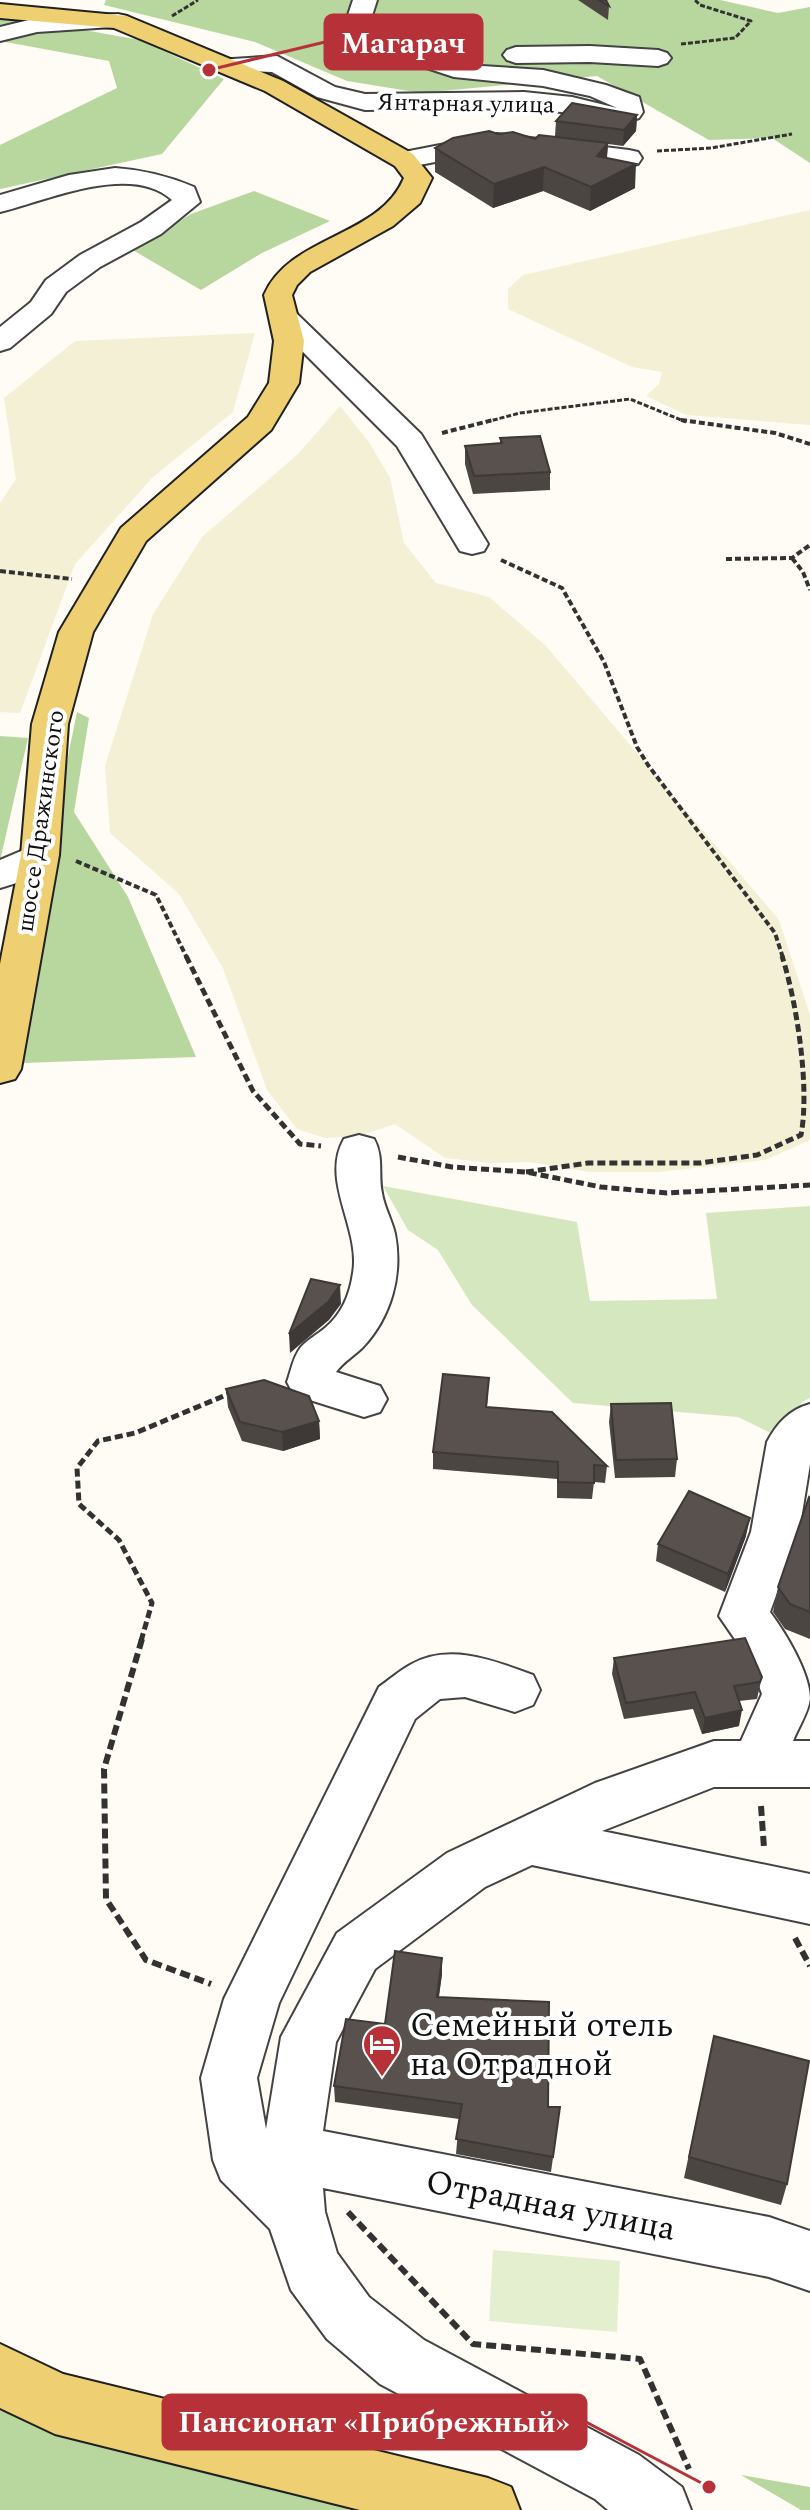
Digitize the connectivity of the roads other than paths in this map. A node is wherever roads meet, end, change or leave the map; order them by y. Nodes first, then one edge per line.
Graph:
1 (365, 0) edge
2 (0, 11) edge
3 (118, 21) junction
4 (0, 34) edge
5 (658, 58) road end
6 (424, 59) junction
7 (226, 65) junction
8 (629, 158) road end
9 (404, 160) junction
10 (0, 204) edge
11 (285, 318) junction
12 (0, 342) edge
13 (472, 544) road end
14 (40, 855) junction
15 (0, 876) edge
16 (0, 1069) edge
17 (359, 1150) road end
18 (364, 1399) dead end
19 (810, 1422) edge
20 (515, 1690) dead end
21 (784, 1764) edge
22 (529, 1840) junction
23 (789, 1894) edge
24 (291, 2153) junction
25 (320, 2211) junction
26 (810, 2261) edge
27 (0, 2375) edge
28 (677, 2496) edge
29 (488, 2510) edge

1 - 6 street, Янтарная улица
2 - 3 main road
3 - 4 street
3 - 7 main road
5 - 6 street
6 - 7 street, Янтарная улица
7 - 9 main road
8 - 9 street
9 - 11 main road, шоссе Дражинского
10 - 12 street
11 - 13 street
11 - 14 main road, шоссе Дражинского
14 - 15 street
14 - 16 main road, шоссе Дражинского
17 - 18 street
19 - 21 street
20 - 25 street
21 - 22 street
22 - 23 street
22 - 24 street
24 - 25 street
24 - 26 street, Отрадная улица
25 - 28 street
27 - 29 main road

